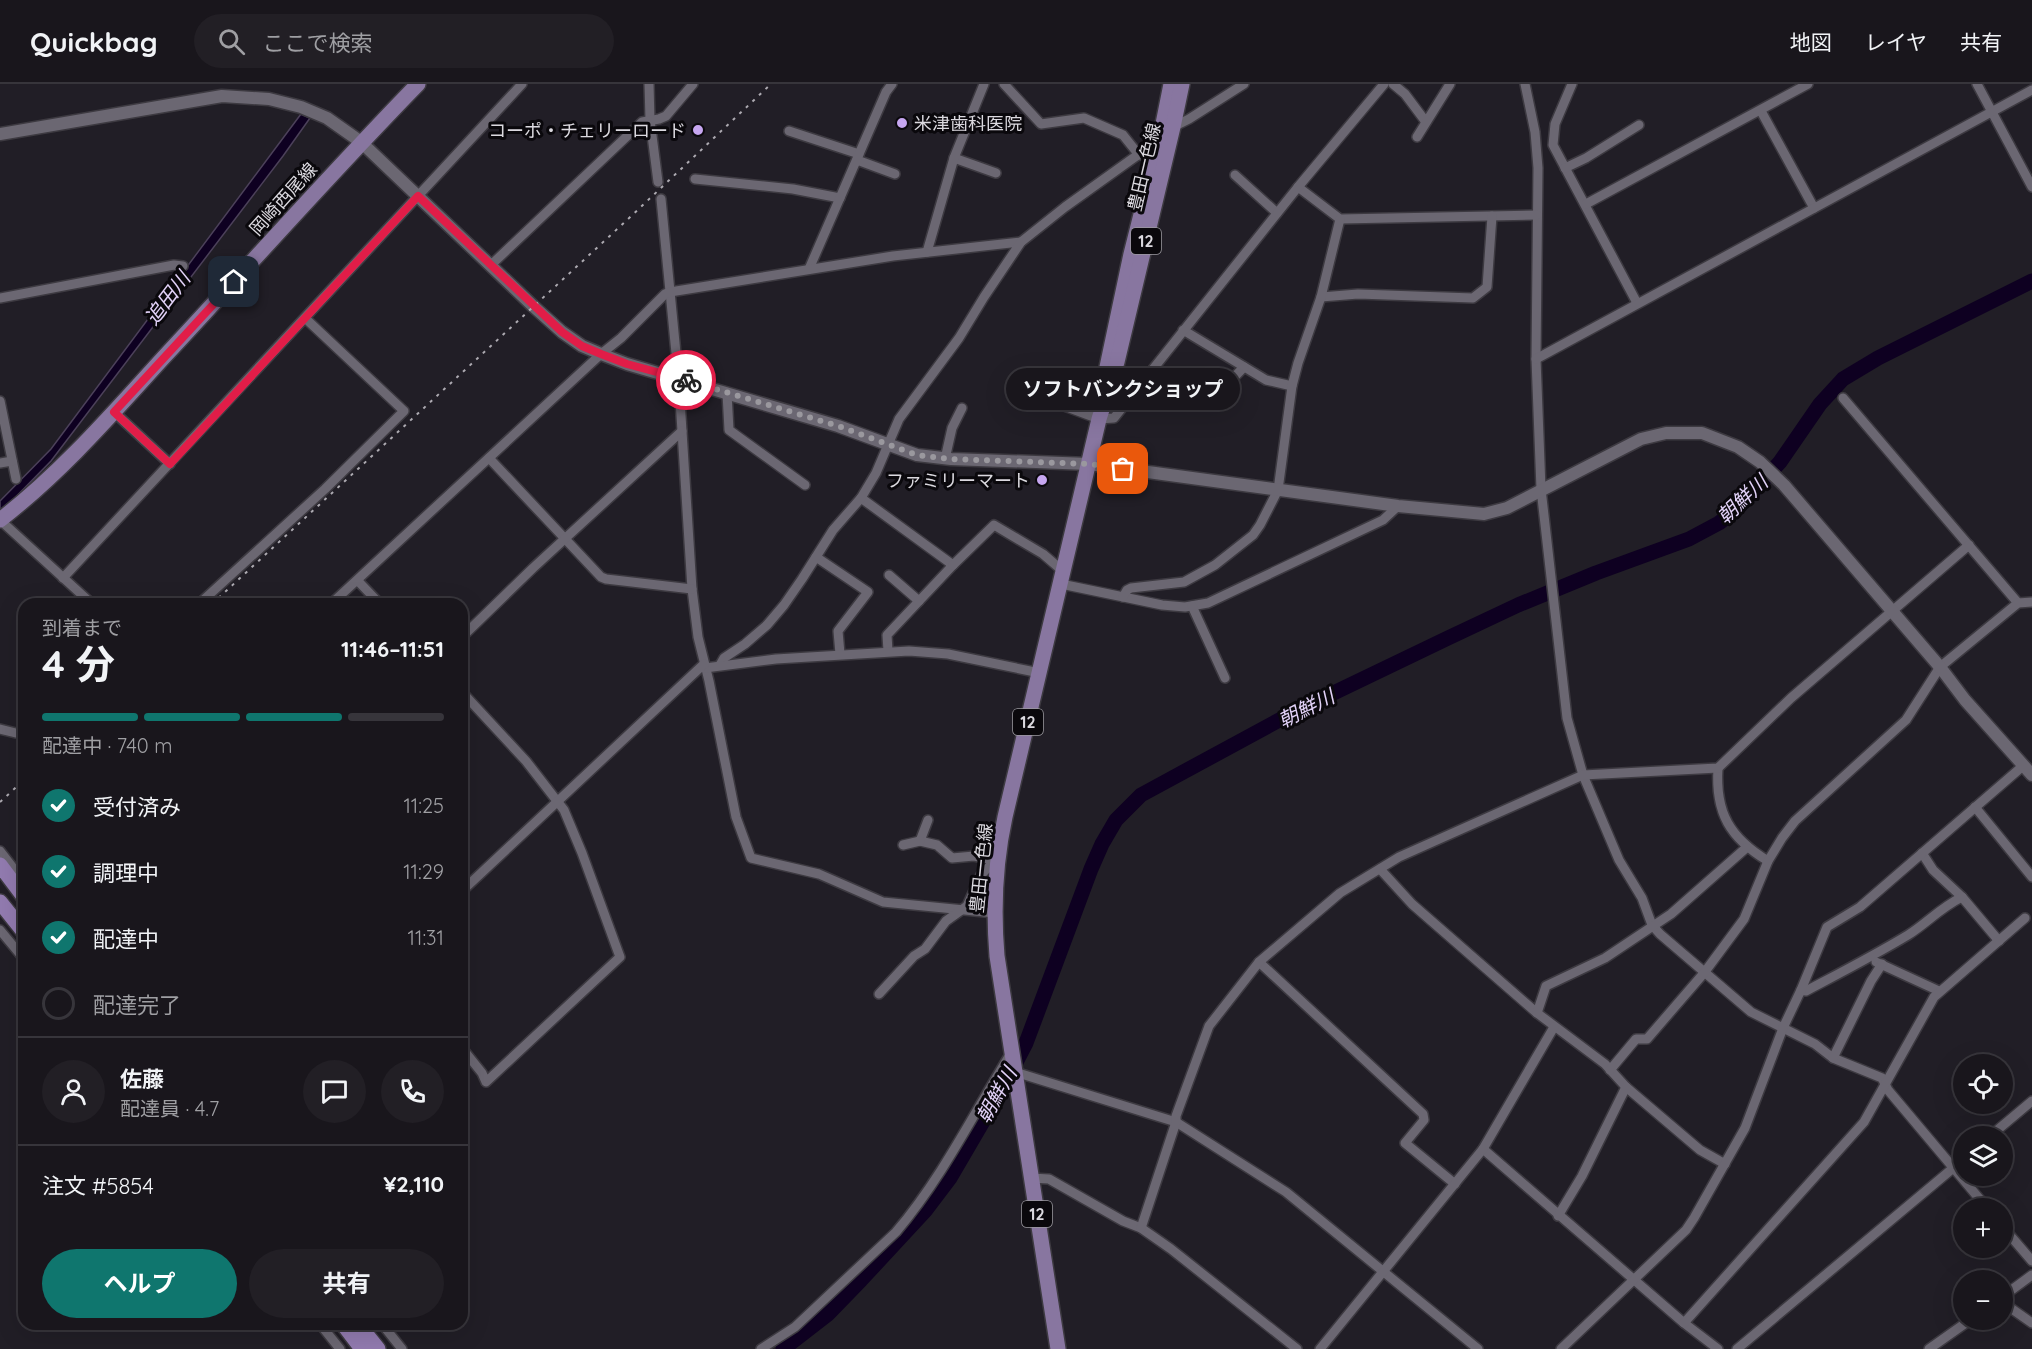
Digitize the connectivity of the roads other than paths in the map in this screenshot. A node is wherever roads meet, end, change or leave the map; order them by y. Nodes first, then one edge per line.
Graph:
1 (418, 84) edge
2 (522, 84) edge
3 (649, 84) edge
4 (693, 84) edge
5 (892, 84) edge
6 (984, 84) edge
7 (1004, 84) edge
8 (1171, 84) edge
9 (1182, 84) edge
10 (1244, 84) edge
11 (1384, 84) edge
12 (1393, 84) edge
13 (1450, 84) edge
14 (1525, 84) edge
15 (1572, 84) edge
16 (1808, 84) edge
17 (1977, 84) edge
18 (2032, 90) edge
19 (1761, 111) junction
20 (1992, 112) junction
21 (650, 120) junction
22 (1426, 122) junction
23 (1639, 125) dead end
24 (1173, 127) junction
25 (789, 131) dead end
26 (0, 134) edge
27 (1417, 137) dead end
28 (1160, 139) junction
29 (361, 142) junction
30 (1139, 155) junction
31 (858, 157) junction
32 (954, 158) junction
33 (1565, 168) junction
34 (996, 173) dead end
35 (895, 174) dead end
36 (1235, 175) dead end
37 (695, 179) dead end
38 (658, 182) dead end
39 (1298, 187) junction
40 (2032, 187) edge
41 (418, 196) junction
42 (840, 198) junction
43 (661, 199) dead end
44 (1586, 204) junction
45 (1814, 208) junction
46 (1277, 213) junction
47 (1537, 215) junction
48 (1492, 216) junction
49 (1340, 219) junction
50 (1021, 242) junction
51 (927, 252) junction
52 (491, 265) junction
53 (183, 266) dead end
54 (809, 269) junction
55 (670, 292) junction
56 (1321, 297) junction
57 (0, 298) edge
58 (1637, 303) junction
59 (305, 318) junction
60 (1183, 330) junction
61 (601, 354) junction
62 (1536, 359) junction
63 (1244, 367) junction
64 (1153, 370) junction
65 (678, 378) junction
66 (1292, 386) junction
67 (1185, 390) dead end
68 (727, 393) junction
69 (1105, 397) junction
70 (1843, 398) dead end
71 (1213, 399) dead end
72 (0, 400) edge
73 (1064, 406) dead end
74 (962, 408) dead end
75 (114, 412) junction
76 (1099, 419) junction
77 (682, 431) junction
78 (888, 444) junction
79 (489, 458) junction
80 (945, 459) junction
81 (12, 461) junction
82 (0, 464) edge
83 (170, 464) junction
84 (1089, 464) junction
85 (16, 479) dead end
86 (805, 485) dead end
87 (1541, 489) junction
88 (1278, 490) junction
89 (861, 498) junction
90 (1398, 506) junction
91 (0, 520) edge
92 (565, 540) junction
93 (1969, 545) junction
94 (816, 557) junction
95 (953, 565) junction
96 (889, 575) dead end
97 (63, 578) junction
98 (1062, 578) junction
99 (357, 581) junction
100 (692, 589) junction
101 (1123, 597) junction
102 (85, 598) edge
103 (206, 598) edge
104 (338, 598) edge
105 (374, 598) edge
106 (2032, 598) edge
107 (920, 601) junction
108 (2018, 603) junction
109 (1192, 606) junction
110 (1892, 611) junction
111 (468, 631) edge
112 (888, 651) junction
113 (840, 654) junction
114 (720, 665) junction
115 (704, 666) junction
116 (1940, 667) junction
117 (1040, 673) junction
118 (1225, 678) dead end
119 (468, 698) edge
120 (0, 729) edge
121 (18, 734) edge
122 (1718, 768) junction
123 (2028, 770) edge
124 (1583, 775) junction
125 (558, 802) junction
126 (1975, 807) junction
127 (928, 820) dead end
128 (920, 841) junction
129 (903, 845) dead end
130 (1746, 848) junction
131 (0, 851) edge
132 (1922, 853) junction
133 (996, 859) junction
134 (1768, 861) junction
135 (0, 865) edge
136 (1380, 868) junction
137 (18, 874) edge
138 (2032, 876) edge
139 (0, 881) edge
140 (468, 885) edge
141 (18, 889) edge
142 (1962, 897) junction
143 (0, 902) edge
144 (18, 904) edge
145 (961, 911) junction
146 (995, 913) junction
147 (0, 917) edge
148 (2025, 918) dead end
149 (18, 924) edge
150 (1652, 925) junction
151 (0, 930) edge
152 (18, 937) edge
153 (1999, 941) junction
154 (18, 952) edge
155 (1871, 956) junction
156 (1259, 962) junction
157 (1882, 964) junction
158 (1704, 973) junction
159 (1802, 990) junction
160 (1939, 991) junction
161 (879, 994) dead end
162 (1537, 1013) junction
163 (1554, 1028) junction
164 (1783, 1028) junction
165 (1012, 1053) junction
166 (468, 1056) edge
167 (1833, 1058) junction
168 (1610, 1070) junction
169 (1016, 1076) junction
170 (1886, 1086) junction
171 (1626, 1087) junction
172 (2032, 1101) edge
173 (1176, 1122) junction
174 (2002, 1126) edge
175 (1483, 1149) junction
176 (1725, 1164) junction
177 (1953, 1168) joint
178 (1031, 1178) junction
179 (1455, 1184) junction
180 (1968, 1186) edge
181 (1979, 1198) edge
182 (1558, 1216) junction
183 (1141, 1228) junction
184 (2013, 1239) edge
185 (2032, 1261) edge
186 (1384, 1271) junction
187 (2032, 1275) edge
188 (1635, 1279) junction
189 (2013, 1289) edge
190 (2013, 1310) edge
191 (1684, 1323) junction
192 (2032, 1323) edge
193 (325, 1330) edge
194 (348, 1330) edge
195 (363, 1330) edge
196 (387, 1330) edge
197 (1956, 1330) edge
198 (340, 1349) edge
199 (362, 1349) edge
200 (378, 1349) edge
201 (402, 1349) edge
202 (761, 1349) edge
203 (1058, 1349) edge
204 (1297, 1349) edge
205 (1320, 1349) edge
206 (1478, 1349) edge
207 (1561, 1349) edge
208 (1718, 1349) edge
209 (1737, 1349) edge
210 (1929, 1349) edge

1 - 29 main road, 岡崎西尾線
2 - 41 street
3 - 21 street
4 - 21 street
5 - 31 street
6 - 32 street
7 - 30 street
8 - 28 main road, 豊田一色線 / 12
9 - 24 main road, 豊田一色線 / 12
10 - 24 street
11 - 39 street
12 - 22 street
13 - 22 street
14 - 47 street
15 - 33 street
16 - 19 street
17 - 20 street
18 - 20 street
19 - 44 street
19 - 45 street
20 - 40 street
20 - 45 street
21 - 38 street
21 - 52 street
22 - 27 street
23 - 33 street
24 - 69 main road, 豊田一色線 / 12
25 - 31 street
26 - 29 street
28 - 30 street
28 - 69 main road, 豊田一色線 / 12
29 - 41 street
29 - 75 main road, 岡崎西尾線
30 - 50 street
31 - 35 street
31 - 42 street
32 - 34 street
32 - 51 street
33 - 44 street
36 - 46 street
37 - 42 street
39 - 46 street
39 - 49 street
41 - 52 street
41 - 59 street
42 - 54 street
43 - 55 street
44 - 58 street
45 - 58 street
46 - 60 street
47 - 48 street
47 - 62 street
48 - 49 street
48 - 56 street
49 - 56 street
50 - 51 street
50 - 78 street
51 - 54 street
52 - 61 street
53 - 57 street
54 - 55 street
55 - 61 street
55 - 65 street
56 - 66 street
58 - 62 street
59 - 83 street
59 - 103 street
60 - 63 street
60 - 64 street
61 - 65 street
61 - 79 street
62 - 87 street
63 - 66 street
63 - 71 street
64 - 67 street
64 - 76 street
65 - 68 street
65 - 77 street
66 - 88 street
68 - 78 street
68 - 86 street
69 - 76 main road, 豊田一色線 / 12
70 - 93 street
72 - 81 street
73 - 76 street
74 - 80 street
75 - 83 street
75 - 91 main road, 岡崎西尾線
76 - 84 main road, 豊田一色線 / 12
77 - 92 street
77 - 100 street
78 - 80 street
78 - 89 street
79 - 92 street
79 - 99 street
80 - 84 street
81 - 82 street
81 - 85 street
83 - 97 street
84 - 88 street
84 - 98 main road, 豊田一色線 / 12
87 - 90 street
87 - 110 street
87 - 124 street
88 - 90 street
88 - 101 street
89 - 94 street
89 - 95 street
90 - 109 street
91 - 97 street
92 - 100 street
92 - 111 street
93 - 108 street
93 - 110 street
94 - 113 street
94 - 114 street
95 - 98 street
95 - 107 street
96 - 107 street
97 - 102 street
98 - 101 street
98 - 117 main road, 豊田一色線 / 12
99 - 104 street
99 - 105 street
100 - 115 street
101 - 109 street
106 - 108 street
107 - 112 street
108 - 116 street
109 - 118 street
110 - 116 street
110 - 122 street
112 - 113 street
112 - 117 street
113 - 114 street
114 - 115 street
115 - 125 street
115 - 145 street
116 - 123 street
116 - 134 street
117 - 133 main road, 豊田一色線 / 12
119 - 125 street
120 - 121 street
122 - 124 street
122 - 130 street
123 - 126 street
124 - 136 street
124 - 150 street
125 - 140 street
125 - 166 street
126 - 132 street
126 - 138 street
127 - 128 street
128 - 129 street
128 - 133 street
130 - 134 street
130 - 150 street
131 - 137 street
132 - 142 street
132 - 159 street
133 - 145 street
133 - 146 main road, 豊田一色線 / 12
134 - 158 street
135 - 141 highway
136 - 156 street
136 - 162 street
139 - 144 highway
142 - 153 street
142 - 155 street
143 - 149 highway
145 - 146 street
145 - 161 street
146 - 165 main road, 豊田一色線 / 12
147 - 152 highway
148 - 153 street
150 - 158 street
150 - 162 street
151 - 154 street
153 - 160 street
155 - 157 street
155 - 159 street
156 - 173 street
156 - 179 street
157 - 160 street
157 - 167 street
158 - 164 street
158 - 168 street
159 - 164 street
160 - 170 street
162 - 163 street
163 - 168 street
163 - 175 street
164 - 167 street
164 - 176 street
165 - 169 main road, 豊田一色線 / 12
165 - 202 street
167 - 170 street
168 - 171 street
169 - 173 street
169 - 178 main road, 豊田一色線 / 12
170 - 177 street
170 - 191 street
171 - 176 street
171 - 182 street
172 - 174 street
173 - 183 street
173 - 186 street
175 - 179 street
175 - 182 street
176 - 188 street
177 - 209 street
178 - 183 street
178 - 203 main road, 豊田一色線 / 12
179 - 186 street
180 - 181 street
182 - 188 street
183 - 204 street
184 - 185 street
186 - 205 street
186 - 206 street
187 - 189 street
188 - 191 street
188 - 207 street
190 - 192 street
191 - 208 street
193 - 198 street
194 - 199 highway
195 - 200 highway
196 - 201 street
197 - 210 street

